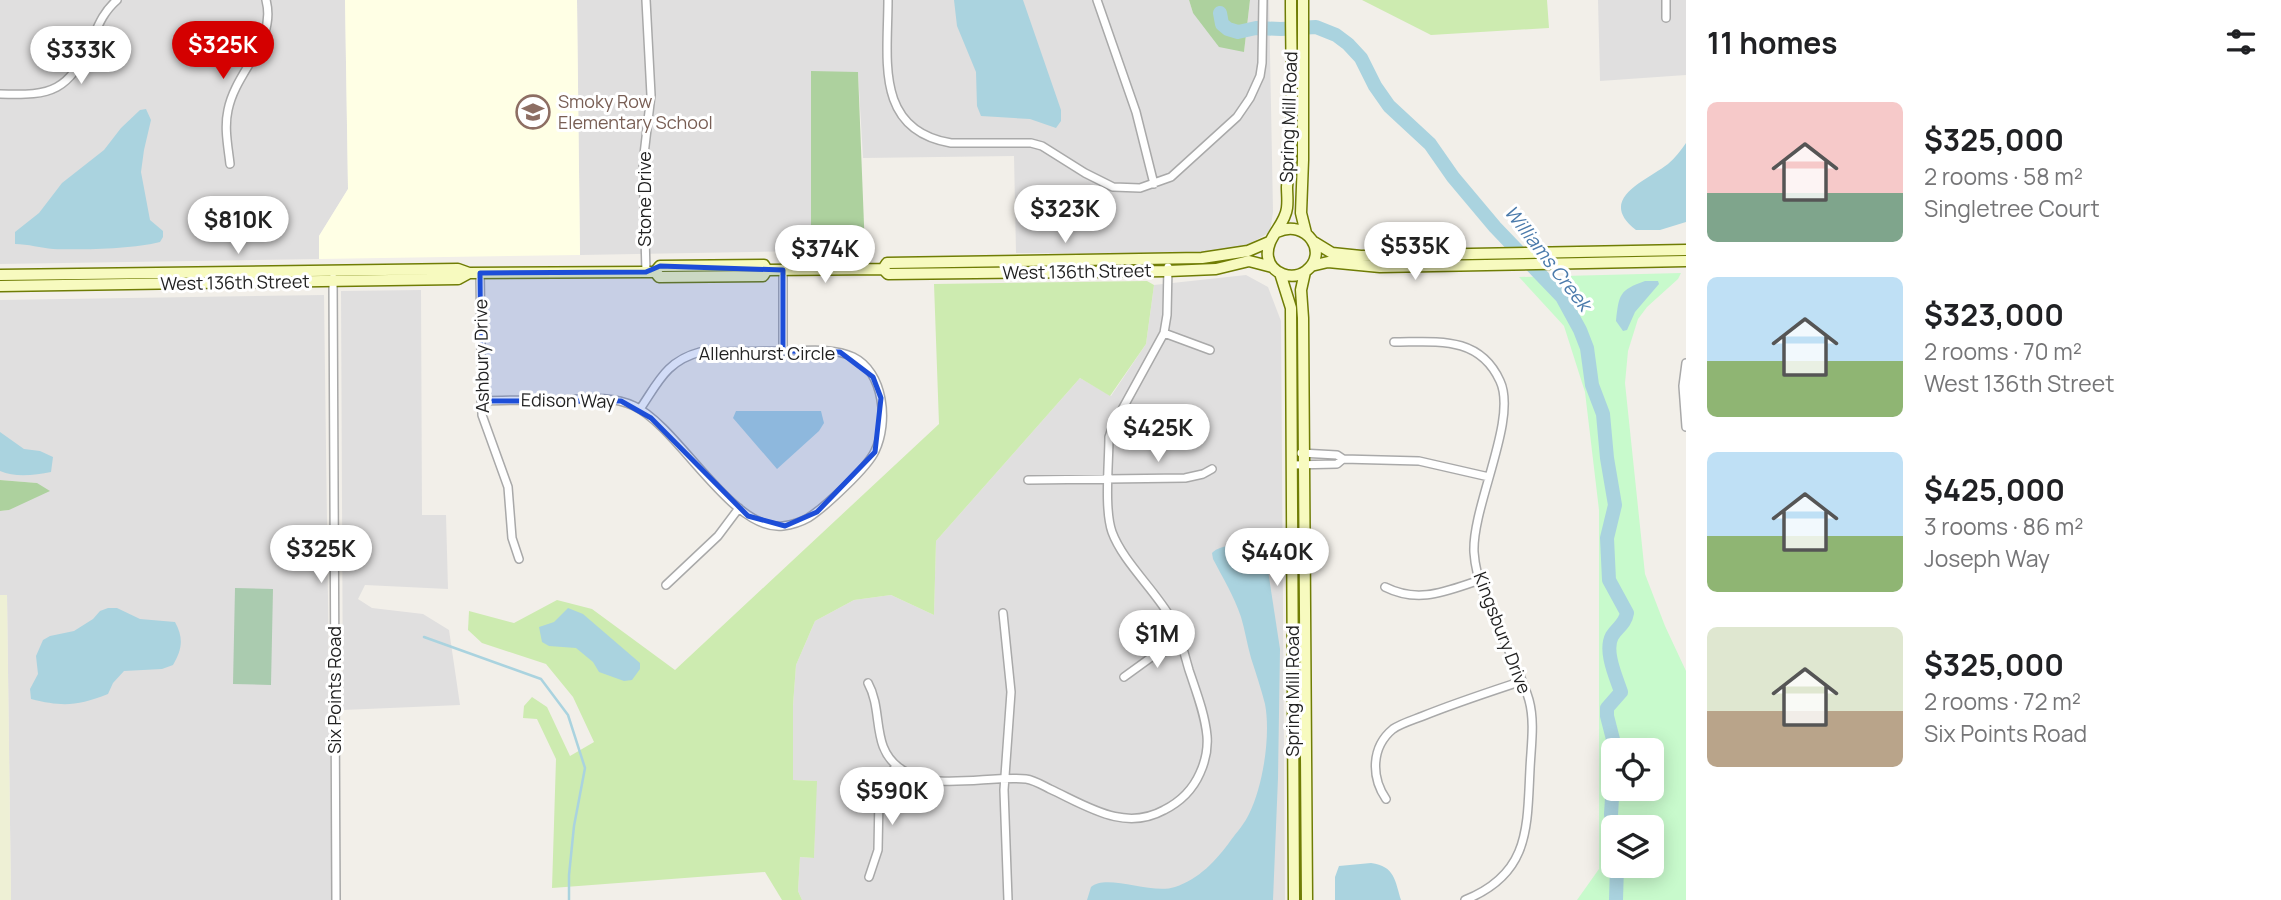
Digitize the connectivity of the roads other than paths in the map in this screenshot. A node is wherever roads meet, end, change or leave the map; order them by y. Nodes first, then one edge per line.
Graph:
1 (117, 0) edge
2 (266, 0) edge
3 (646, 0) edge
4 (888, 0) edge
5 (1097, 0) edge
6 (1263, 0) edge
7 (1292, 0) edge
8 (1303, 0) edge
9 (1666, 0) edge
10 (1666, 18) dead end
11 (0, 94) edge
12 (230, 164) dead end
13 (1154, 184) junction
14 (1278, 232) junction
15 (1306, 233) junction
16 (1269, 242) junction
17 (1314, 243) junction
18 (1686, 250) edge
19 (1168, 259) junction
20 (1686, 261) edge
21 (883, 269) junction
22 (1308, 269) junction
23 (333, 270) junction
24 (783, 270) junction
25 (1276, 270) junction
26 (1168, 271) junction
27 (650, 272) junction
28 (475, 273) junction
29 (0, 275) edge
30 (333, 282) junction
31 (0, 286) edge
32 (1164, 333) junction
33 (1394, 342) dead end
34 (1209, 350) dead end
35 (783, 351) junction
36 (1686, 363) edge
37 (481, 401) junction
38 (640, 409) junction
39 (1686, 427) edge
40 (1292, 453) junction
41 (1304, 453) junction
42 (1343, 459) junction
43 (1304, 464) junction
44 (1292, 465) junction
45 (1212, 469) dead end
46 (1489, 477) junction
47 (1028, 480) dead end
48 (1109, 480) junction
49 (739, 508) junction
50 (519, 559) dead end
51 (1480, 580) junction
52 (666, 586) dead end
53 (1385, 587) dead end
54 (1003, 612) dead end
55 (1181, 645) junction
56 (1124, 677) dead end
57 (1522, 681) junction
58 (868, 683) dead end
59 (896, 765) junction
60 (1005, 779) junction
61 (1386, 799) dead end
62 (869, 877) dead end
63 (336, 900) edge
64 (1008, 900) edge
65 (1294, 900) edge
66 (1307, 900) edge
67 (1465, 900) edge

1 - 11 street
2 - 12 street
3 - 27 street, Stone Drive
4 - 13 street
5 - 13 street
6 - 13 street
7 - 14 street, Spring Mill Road
8 - 15 street, Spring Mill Road
9 - 10 street
14 - 15 street
14 - 16 street
15 - 17 street
16 - 19 street, West 136th Street
16 - 25 street
17 - 18 street
17 - 22 street
19 - 21 street, West 136th Street
19 - 26 street
20 - 22 street
21 - 24 street, West 136th Street
21 - 26 street, West 136th Street
22 - 25 street
22 - 41 street, Spring Mill Road
23 - 28 street, West 136th Street
23 - 29 street, West 136th Street
23 - 30 street, Six Points Road
24 - 27 street, West 136th Street
24 - 35 street
25 - 26 street, West 136th Street
25 - 40 street, Spring Mill Road
26 - 32 street
27 - 28 street, West 136th Street
28 - 30 street, West 136th Street
28 - 37 street, Ashbury Drive
30 - 31 street, West 136th Street
30 - 63 street, Six Points Road
32 - 34 street
32 - 48 street
33 - 46 street, Kingsbury Drive
35 - 38 street, Allenhurst Circle
35 - 49 street, Allenhurst Circle
36 - 39 street
37 - 38 street, Edison Way
37 - 50 street, Ashbury Drive
38 - 49 street, Edison Way
40 - 41 street
40 - 44 street, Spring Mill Road
41 - 42 street
41 - 43 street, Spring Mill Road
42 - 43 street
42 - 46 street
43 - 44 street
43 - 66 street, Spring Mill Road
44 - 65 street, Spring Mill Road
45 - 48 street
46 - 51 street, Kingsbury Drive
47 - 48 street
48 - 55 street
49 - 52 street
51 - 53 street
51 - 57 street, Kingsbury Drive
54 - 60 street
55 - 56 street
55 - 60 street
57 - 61 street
57 - 67 street, Kingsbury Drive
58 - 59 street
59 - 60 street
59 - 62 street
60 - 64 street

